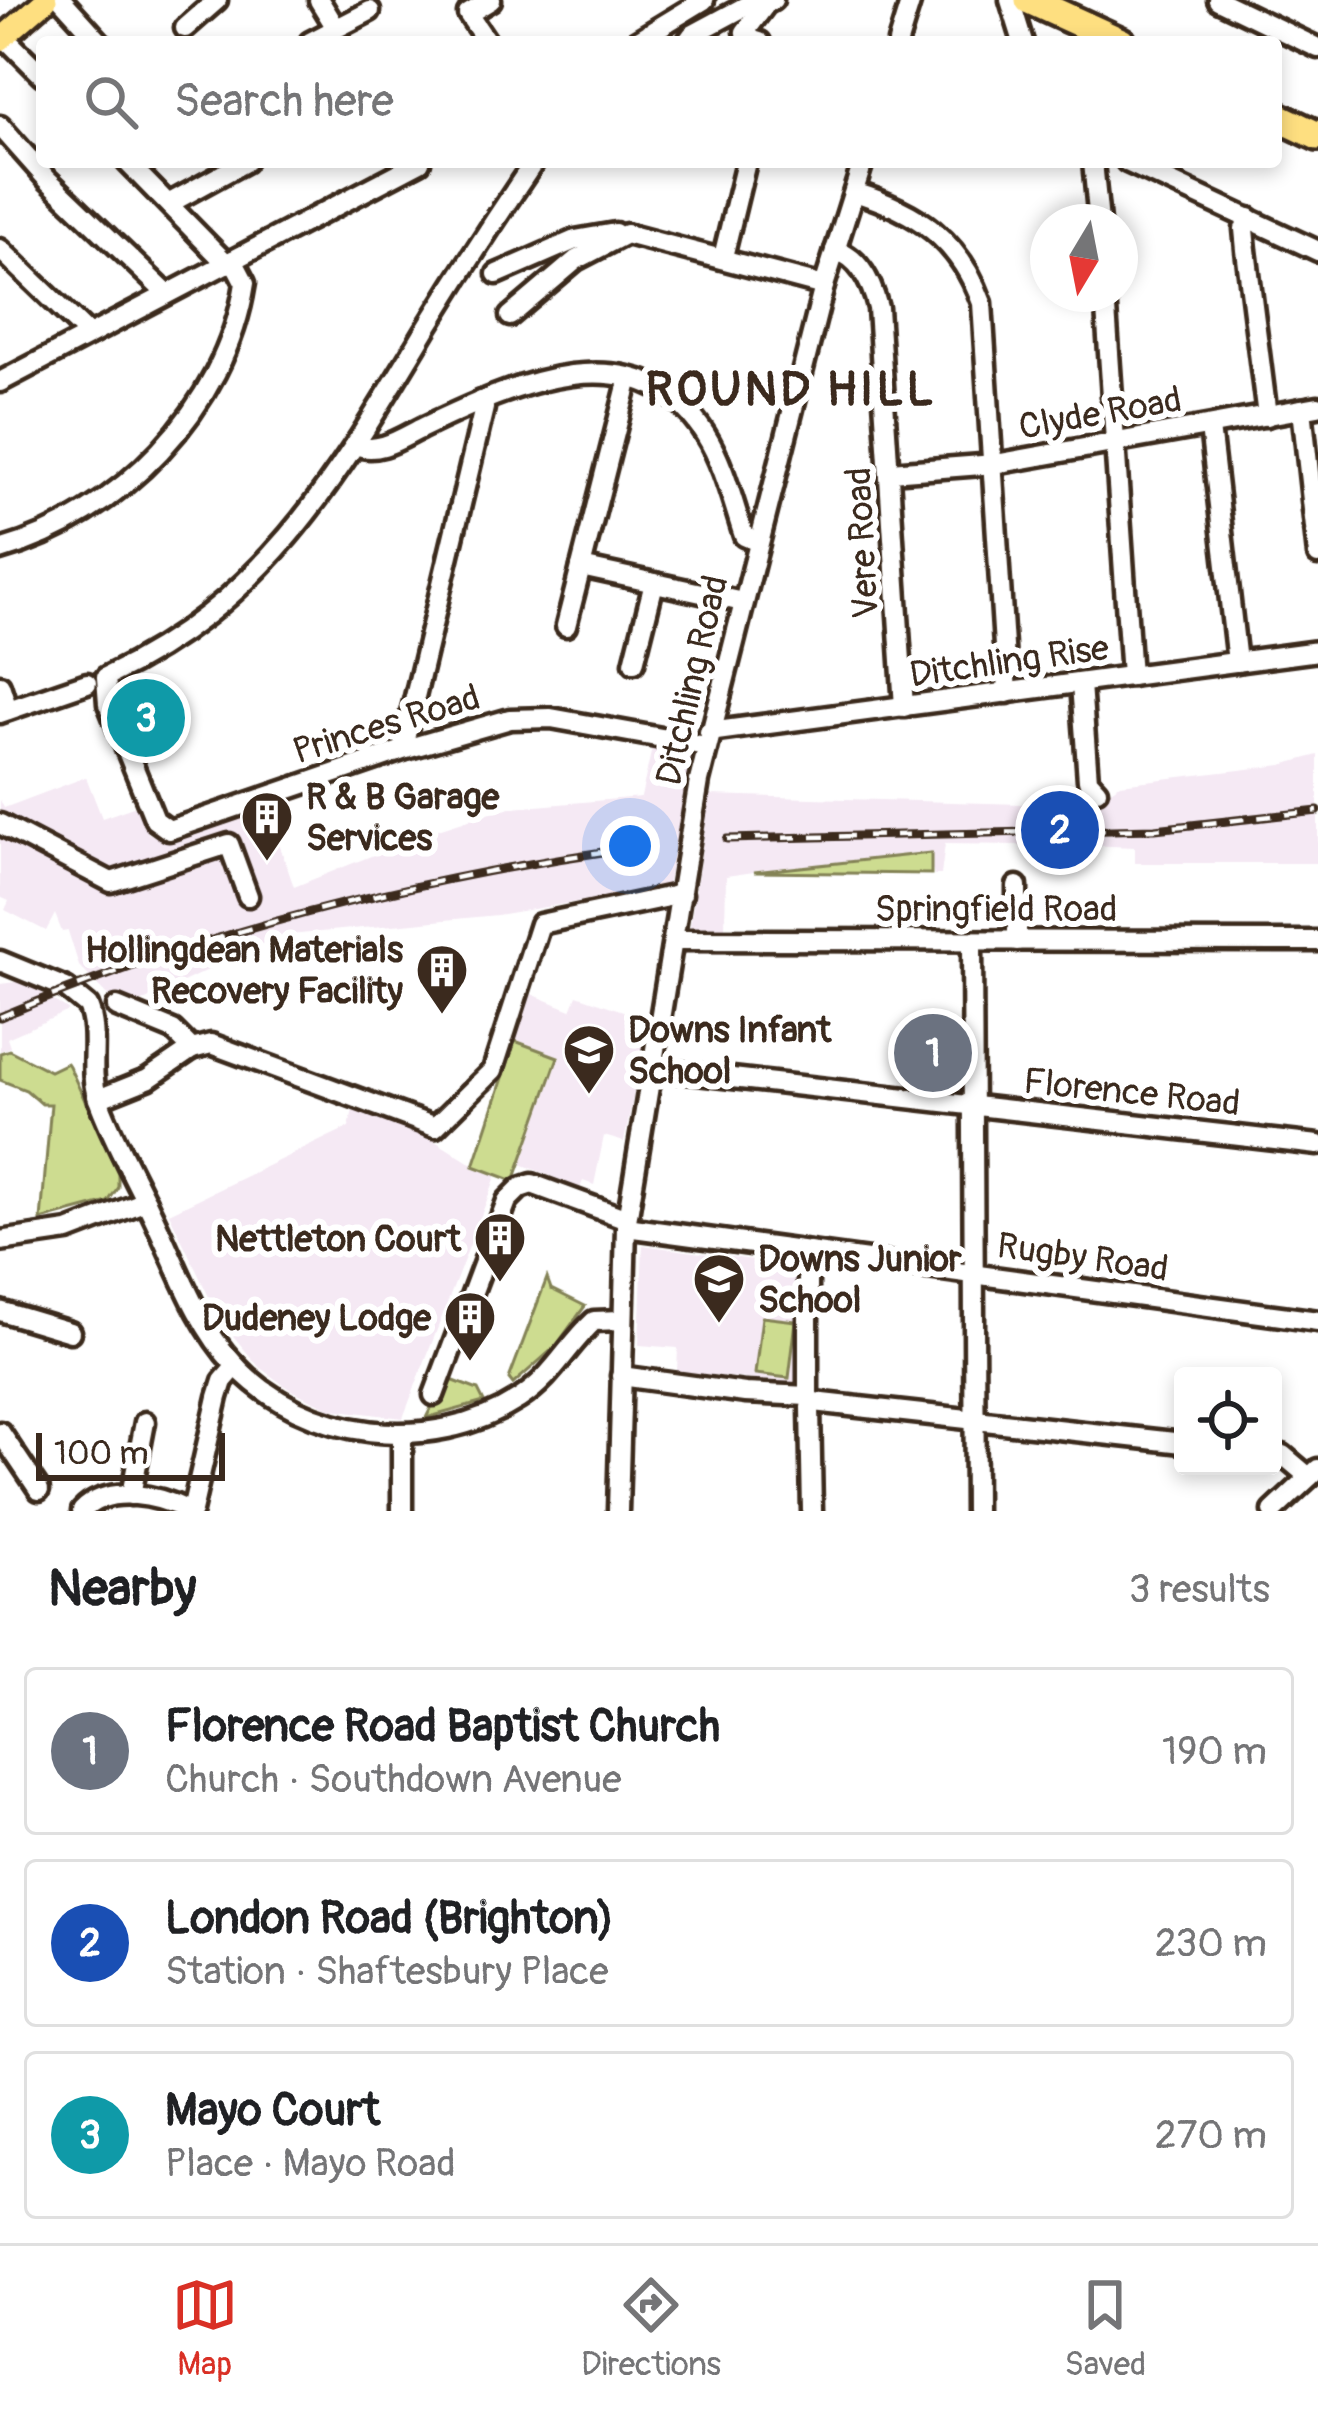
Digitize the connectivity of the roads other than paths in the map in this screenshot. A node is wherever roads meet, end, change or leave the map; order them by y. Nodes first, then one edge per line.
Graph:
1 (217, 0) edge
2 (319, 0) edge
3 (491, 0) edge
4 (704, 0) edge
5 (910, 0) edge
6 (1010, 0) edge
7 (57, 1) edge
8 (765, 1) edge
9 (1226, 2) edge
10 (370, 11) dead end
11 (1026, 17) edge
12 (184, 28) dead end
13 (337, 28) junction
14 (94, 36) edge
15 (322, 36) edge
16 (478, 36) edge
17 (645, 36) edge
18 (691, 36) edge
19 (748, 36) edge
20 (900, 36) edge
21 (1098, 36) edge
22 (2, 39) edge
23 (1318, 48) edge
24 (36, 70) edge
25 (1282, 119) edge
26 (0, 126) edge
27 (1318, 136) edge
28 (36, 167) edge
29 (37, 168) edge
30 (133, 168) edge
31 (234, 168) edge
32 (409, 168) edge
33 (530, 168) edge
34 (745, 168) edge
35 (860, 168) edge
36 (1095, 168) edge
37 (1140, 168) edge
38 (854, 192) junction
39 (170, 203) junction
40 (1098, 204) edge
41 (1249, 218) junction
42 (626, 234) junction
43 (0, 249) edge
44 (836, 250) junction
45 (1318, 251) edge
46 (723, 257) junction
47 (230, 262) junction
48 (497, 274) dead end
49 (824, 286) junction
50 (167, 294) junction
51 (1106, 312) edge
52 (510, 316) dead end
53 (89, 335) junction
54 (629, 378) junction
55 (0, 382) edge
56 (480, 401) junction
57 (1310, 407) edge
58 (1267, 416) junction
59 (1210, 428) junction
60 (1117, 444) junction
61 (356, 446) junction
62 (995, 464) junction
63 (890, 472) junction
64 (758, 542) junction
65 (0, 550) edge
66 (1318, 555) edge
67 (581, 567) junction
68 (654, 584) junction
69 (742, 602) junction
70 (566, 626) dead end
71 (1318, 651) edge
72 (1237, 662) junction
73 (634, 663) dead end
74 (1132, 676) junction
75 (97, 680) junction
76 (1081, 684) junction
77 (0, 685) edge
78 (1007, 693) junction
79 (904, 707) junction
80 (4, 711) edge
81 (708, 739) junction
82 (406, 748) junction
83 (1097, 790) dead end
84 (0, 824) edge
85 (1017, 886) dead end
86 (682, 894) junction
87 (248, 896) dead end
88 (674, 940) junction
89 (972, 941) junction
90 (1017, 941) junction
91 (1318, 941) edge
92 (0, 961) edge
93 (117, 1007) dead end
94 (192, 1049) junction
95 (653, 1069) junction
96 (98, 1099) junction
97 (972, 1106) junction
98 (1318, 1145) edge
99 (146, 1201) junction
100 (626, 1223) junction
101 (0, 1241) edge
102 (808, 1252) junction
103 (973, 1275) junction
104 (0, 1311) edge
105 (622, 1320) junction
106 (1318, 1321) edge
107 (70, 1332) dead end
108 (236, 1366) junction
109 (621, 1376) junction
110 (434, 1395) dead end
111 (811, 1399) junction
112 (974, 1418) junction
113 (145, 1422) dead end
114 (0, 1432) edge
115 (402, 1434) junction
116 (1174, 1442) edge
117 (1282, 1454) edge
118 (1313, 1473) edge
119 (39, 1490) dead end
120 (131, 1495) junction
121 (82, 1511) edge
122 (190, 1511) edge
123 (402, 1511) edge
124 (618, 1511) edge
125 (812, 1511) edge
126 (975, 1511) edge
127 (1273, 1511) edge

1 - 12 street
2 - 13 street
3 - 16 street
4 - 17 street
5 - 20 street
6 - 11 street
7 - 14 street
7 - 22 main road
8 - 18 street
8 - 19 street
9 - 23 street
10 - 13 street
11 - 21 highway
13 - 15 street
22 - 24 street
25 - 27 highway
26 - 28 street
29 - 50 street
30 - 39 street
31 - 39 street
32 - 47 street
33 - 61 street
34 - 46 street
35 - 38 street, Ditchling Road
36 - 40 street
37 - 41 street
38 - 44 street, Ditchling Road
38 - 62 street
39 - 47 street
41 - 45 street
41 - 58 street
42 - 46 street
42 - 48 street
42 - 52 street
43 - 53 street
44 - 49 street, Ditchling Road
44 - 63 street, Vere Road
46 - 49 street
47 - 50 street
47 - 65 street
49 - 64 street, Ditchling Road
50 - 53 street
51 - 60 street
53 - 55 street
54 - 56 street
54 - 64 street
54 - 67 street
56 - 61 street
56 - 82 street
57 - 58 street, Clyde Road
57 - 66 street
58 - 59 street, Clyde Road
59 - 60 street, Clyde Road
59 - 72 street
60 - 62 street, Clyde Road
60 - 74 street
61 - 75 street
62 - 63 street, Clyde Road
62 - 78 street
63 - 79 street, Vere Road
64 - 69 street, Ditchling Road
67 - 68 street
67 - 70 street
68 - 69 street
68 - 73 street
69 - 81 street, Ditchling Road
71 - 72 street, Ditchling Rise
72 - 74 street, Ditchling Rise
74 - 76 street, Ditchling Rise
75 - 80 street
75 - 82 street, Princes Road
76 - 78 street, Ditchling Rise
76 - 83 street
77 - 80 street
78 - 79 street, Ditchling Rise
79 - 81 street, Ditchling Rise
81 - 82 street, Princes Road
81 - 86 street, Ditchling Road
84 - 87 street
85 - 90 street
86 - 88 street, Ditchling Road
86 - 94 street
88 - 89 street, Springfield Road
88 - 95 street, Ditchling Road
89 - 90 street, Springfield Road
89 - 97 street
90 - 91 street, Springfield Road
92 - 96 street
93 - 94 street
94 - 96 street
95 - 97 street, Florence Road
95 - 100 street, Ditchling Road
96 - 99 street
97 - 98 street, Florence Road
97 - 103 street
99 - 101 street
99 - 108 street
100 - 102 street, Rugby Road
100 - 105 street, Ditchling Road
100 - 110 street, Rugby Road
102 - 103 street, Rugby Road
102 - 111 street
103 - 106 street, Rugby Road
103 - 112 street
104 - 107 street
105 - 109 street, Ditchling Road
105 - 115 street
108 - 115 street
108 - 122 street
109 - 111 street
109 - 124 street, Ditchling Road
111 - 112 street
111 - 125 street
112 - 116 street
112 - 126 street
113 - 120 street
114 - 119 street
115 - 123 street
117 - 118 street
118 - 127 street
120 - 121 street
120 - 122 street

